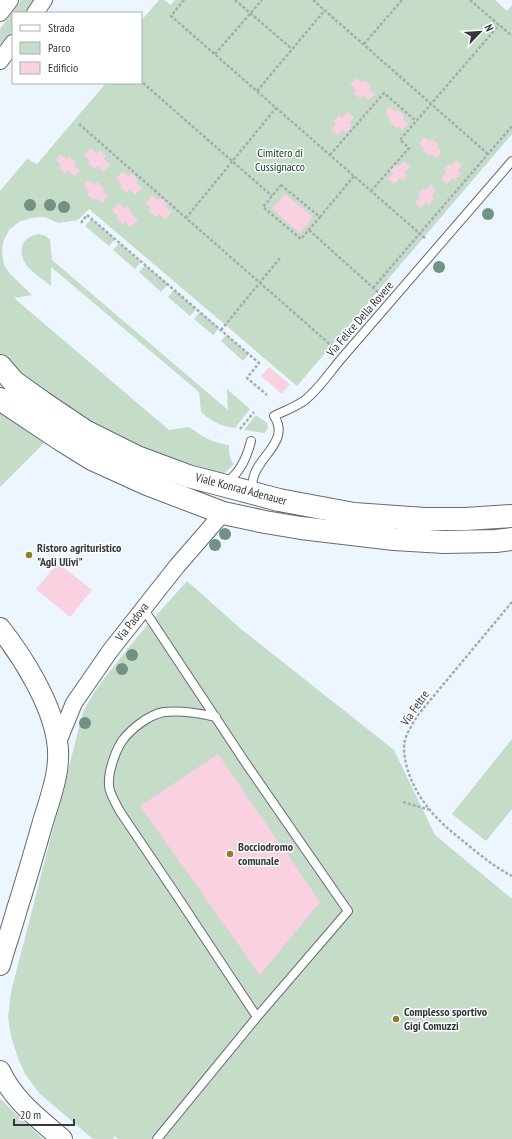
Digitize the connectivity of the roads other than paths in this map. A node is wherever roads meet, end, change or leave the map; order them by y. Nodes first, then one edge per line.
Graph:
1 (10, 0) edge
2 (44, 0) edge
3 (36, 12) edge
4 (0, 13) edge
5 (12, 44) edge
6 (0, 61) edge
7 (512, 161) edge
8 (0, 366) edge
9 (0, 399) edge
10 (251, 441) dead end
11 (221, 485) junction
12 (254, 494) junction
13 (223, 513) junction
14 (512, 516) edge
15 (512, 539) edge
16 (144, 608) junction
17 (0, 628) edge
18 (216, 718) junction
19 (58, 742) junction
20 (0, 964) edge
21 (257, 1017) junction
22 (0, 1072) edge
23 (62, 1139) edge
24 (157, 1139) edge

1 - 4 street
2 - 3 street
5 - 6 street
7 - 12 lane, Via Felice Della Rovere
8 - 11 main road, Viale Konrad Adenauer
9 - 13 main road, Viale Konrad Adenauer
10 - 11 lane
11 - 12 main road, Viale Konrad Adenauer
12 - 14 main road, Viale Konrad Adenauer
13 - 15 main road, Viale Konrad Adenauer
13 - 16 street, Via Padova
16 - 18 lane
16 - 19 street, Via Padova
17 - 19 street, Via Padova
18 - 21 lane
18 - 21 lane
19 - 20 street, Via Padova
21 - 24 lane
22 - 23 street

